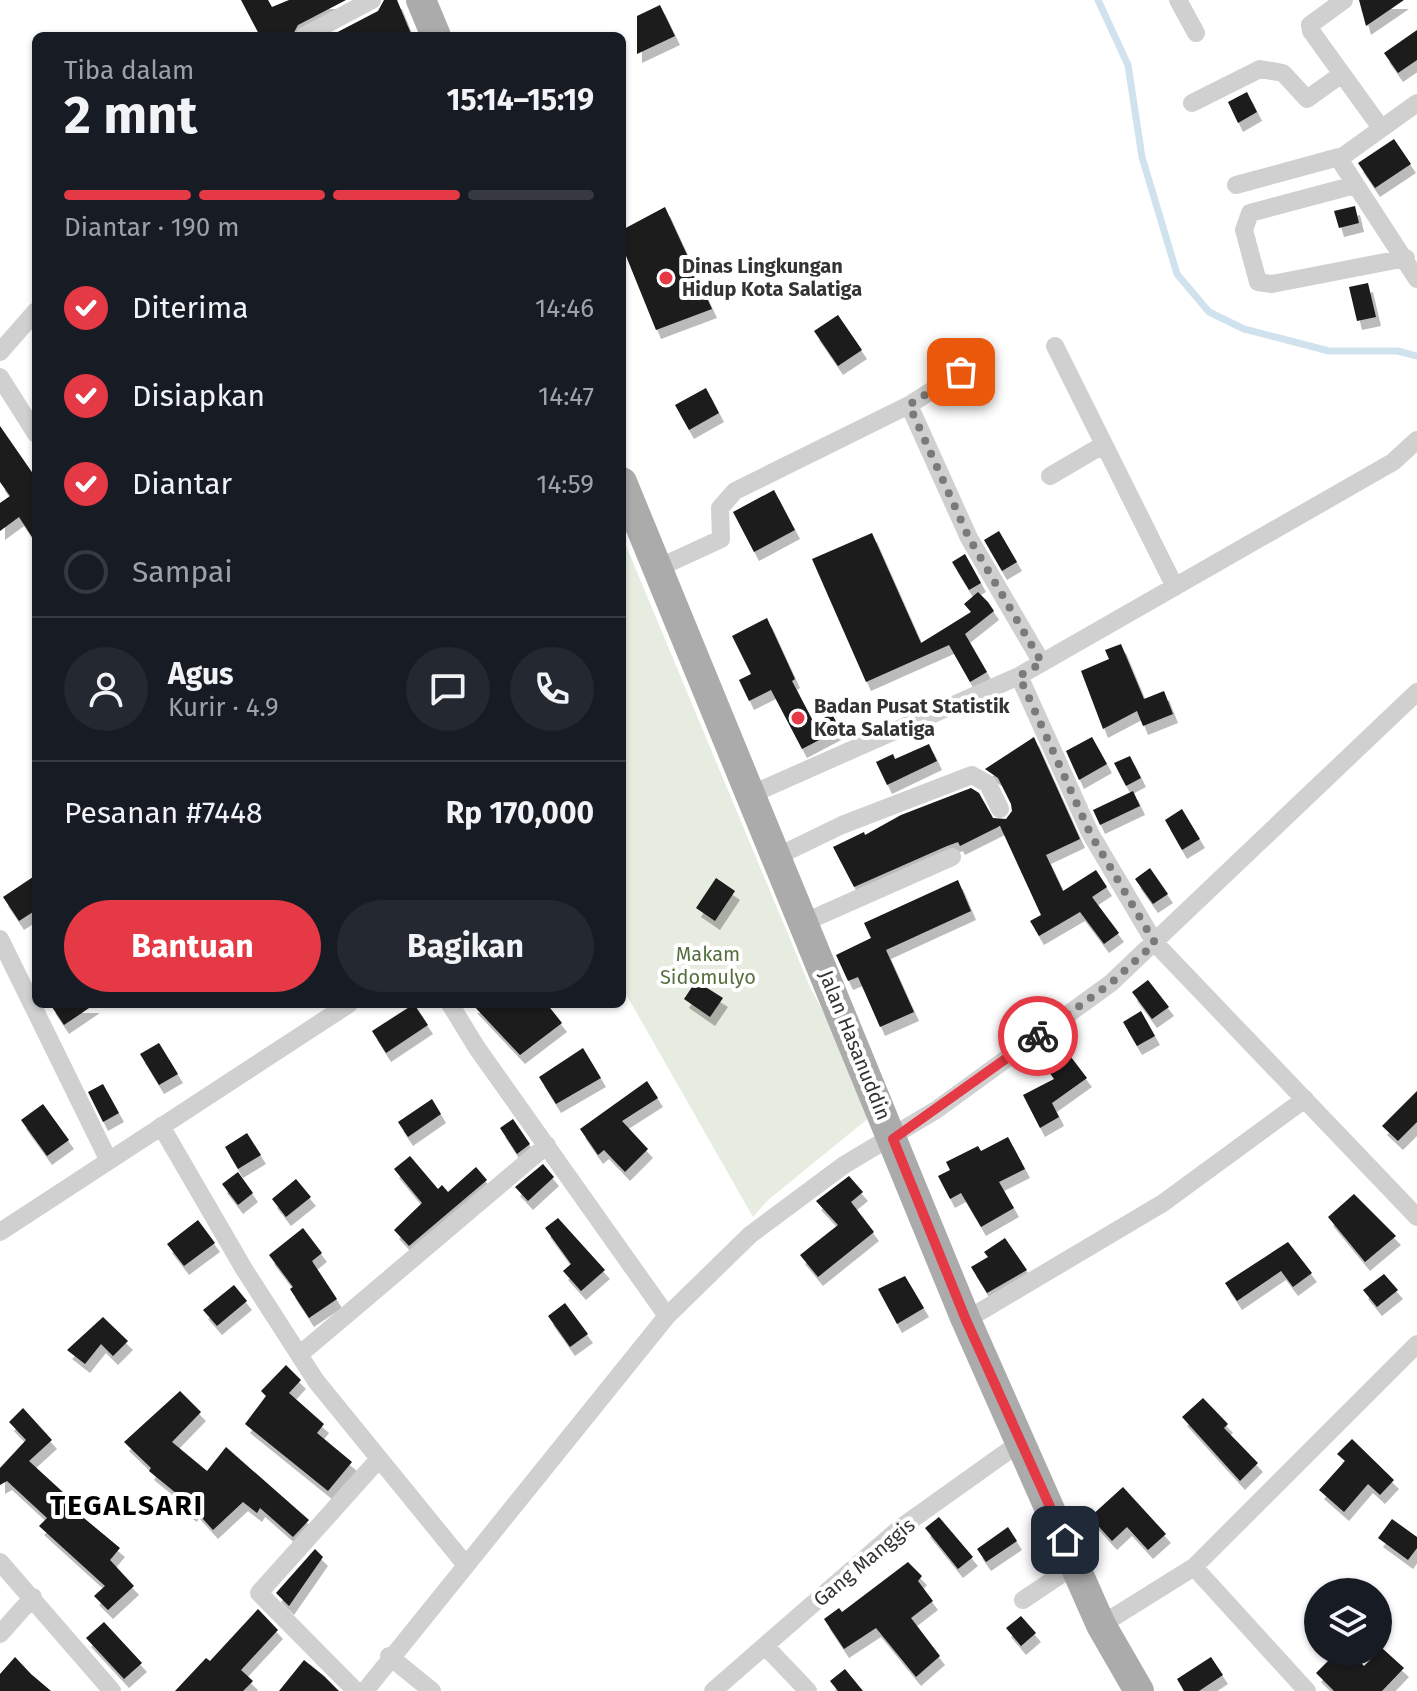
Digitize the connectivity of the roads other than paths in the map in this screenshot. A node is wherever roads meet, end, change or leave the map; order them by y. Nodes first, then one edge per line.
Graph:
1 (372, 0) edge
2 (421, 0) edge
3 (1178, 0) edge
4 (1344, 0) edge
5 (312, 32) edge
6 (434, 32) edge
7 (1196, 33) dead end
8 (1342, 74) junction
9 (1192, 103) dead end
10 (1417, 103) edge
11 (1381, 128) junction
12 (1339, 157) junction
13 (1236, 185) dead end
14 (1355, 185) junction
15 (1406, 258) junction
16 (1417, 279) edge
17 (32, 316) edge
18 (1055, 346) dead end
19 (0, 352) edge
20 (961, 372) dead end
21 (0, 377) edge
22 (909, 405) junction
23 (32, 428) edge
24 (1417, 440) edge
25 (1103, 445) junction
26 (1050, 476) dead end
27 (626, 492) edge
28 (658, 568) junction
29 (1175, 587) junction
30 (1042, 663) junction
31 (1019, 676) junction
32 (1417, 692) edge
33 (752, 794) junction
34 (1000, 809) dead end
35 (778, 856) junction
36 (952, 857) dead end
37 (805, 922) junction
38 (0, 939) edge
39 (1155, 943) junction
40 (32, 1004) edge
41 (34, 1008) edge
42 (343, 1008) edge
43 (452, 1008) edge
44 (1305, 1099) junction
45 (161, 1126) junction
46 (893, 1139) junction
47 (547, 1145) junction
48 (108, 1159) junction
49 (1414, 1209) edge
50 (0, 1232) edge
51 (667, 1316) junction
52 (966, 1320) junction
53 (1417, 1344) edge
54 (299, 1355) junction
55 (1022, 1441) junction
56 (378, 1460) junction
57 (0, 1562) edge
58 (465, 1564) junction
59 (1075, 1565) junction
60 (1194, 1567) junction
61 (33, 1597) junction
62 (1023, 1600) dead end
63 (1101, 1625) junction
64 (0, 1634) edge
65 (766, 1647) junction
66 (389, 1656) junction
67 (112, 1691) edge
68 (356, 1691) edge
69 (365, 1691) edge
70 (432, 1691) edge
71 (713, 1691) edge
72 (808, 1691) edge
73 (1139, 1691) edge
74 (1307, 1691) edge

1 - 5 street
2 - 6 main road
3 - 7 street
4 - 8 street
8 - 9 street
8 - 11 street
10 - 11 street
11 - 12 street
12 - 13 street
12 - 14 street
14 - 15 street
14 - 15 street
15 - 16 street
17 - 19 street
18 - 25 street
20 - 22 street
21 - 23 street
22 - 28 street
22 - 30 street
24 - 29 street
25 - 26 street
25 - 29 street
27 - 28 main road, Jalan Hasanuddin
28 - 33 main road, Jalan Hasanuddin
29 - 30 street
30 - 31 street
31 - 33 street
31 - 39 street
32 - 39 street
33 - 35 main road, Jalan Hasanuddin
34 - 35 street
35 - 37 main road, Jalan Hasanuddin
36 - 37 street
37 - 46 main road, Jalan Hasanuddin
38 - 40 street
39 - 44 street
39 - 46 street
41 - 48 street
42 - 45 street
43 - 47 street
44 - 49 street
44 - 52 street
45 - 48 street
45 - 54 street
46 - 51 street
46 - 52 main road, Jalan Hasanuddin
47 - 51 street
47 - 54 street
48 - 50 street
51 - 58 street
52 - 55 main road, Jalan Hasanuddin
53 - 60 street
54 - 56 street
55 - 59 main road, Jalan Hasanuddin
55 - 65 street, Gang Manggis
56 - 58 street
56 - 68 street
57 - 61 street
58 - 66 street
59 - 62 street
59 - 63 main road, Jalan Hasanuddin
60 - 63 street
60 - 74 street
61 - 64 street
61 - 67 street
63 - 73 main road, Jalan Hasanuddin
65 - 71 street, Gang Manggis
65 - 72 street
66 - 69 street
66 - 70 street

